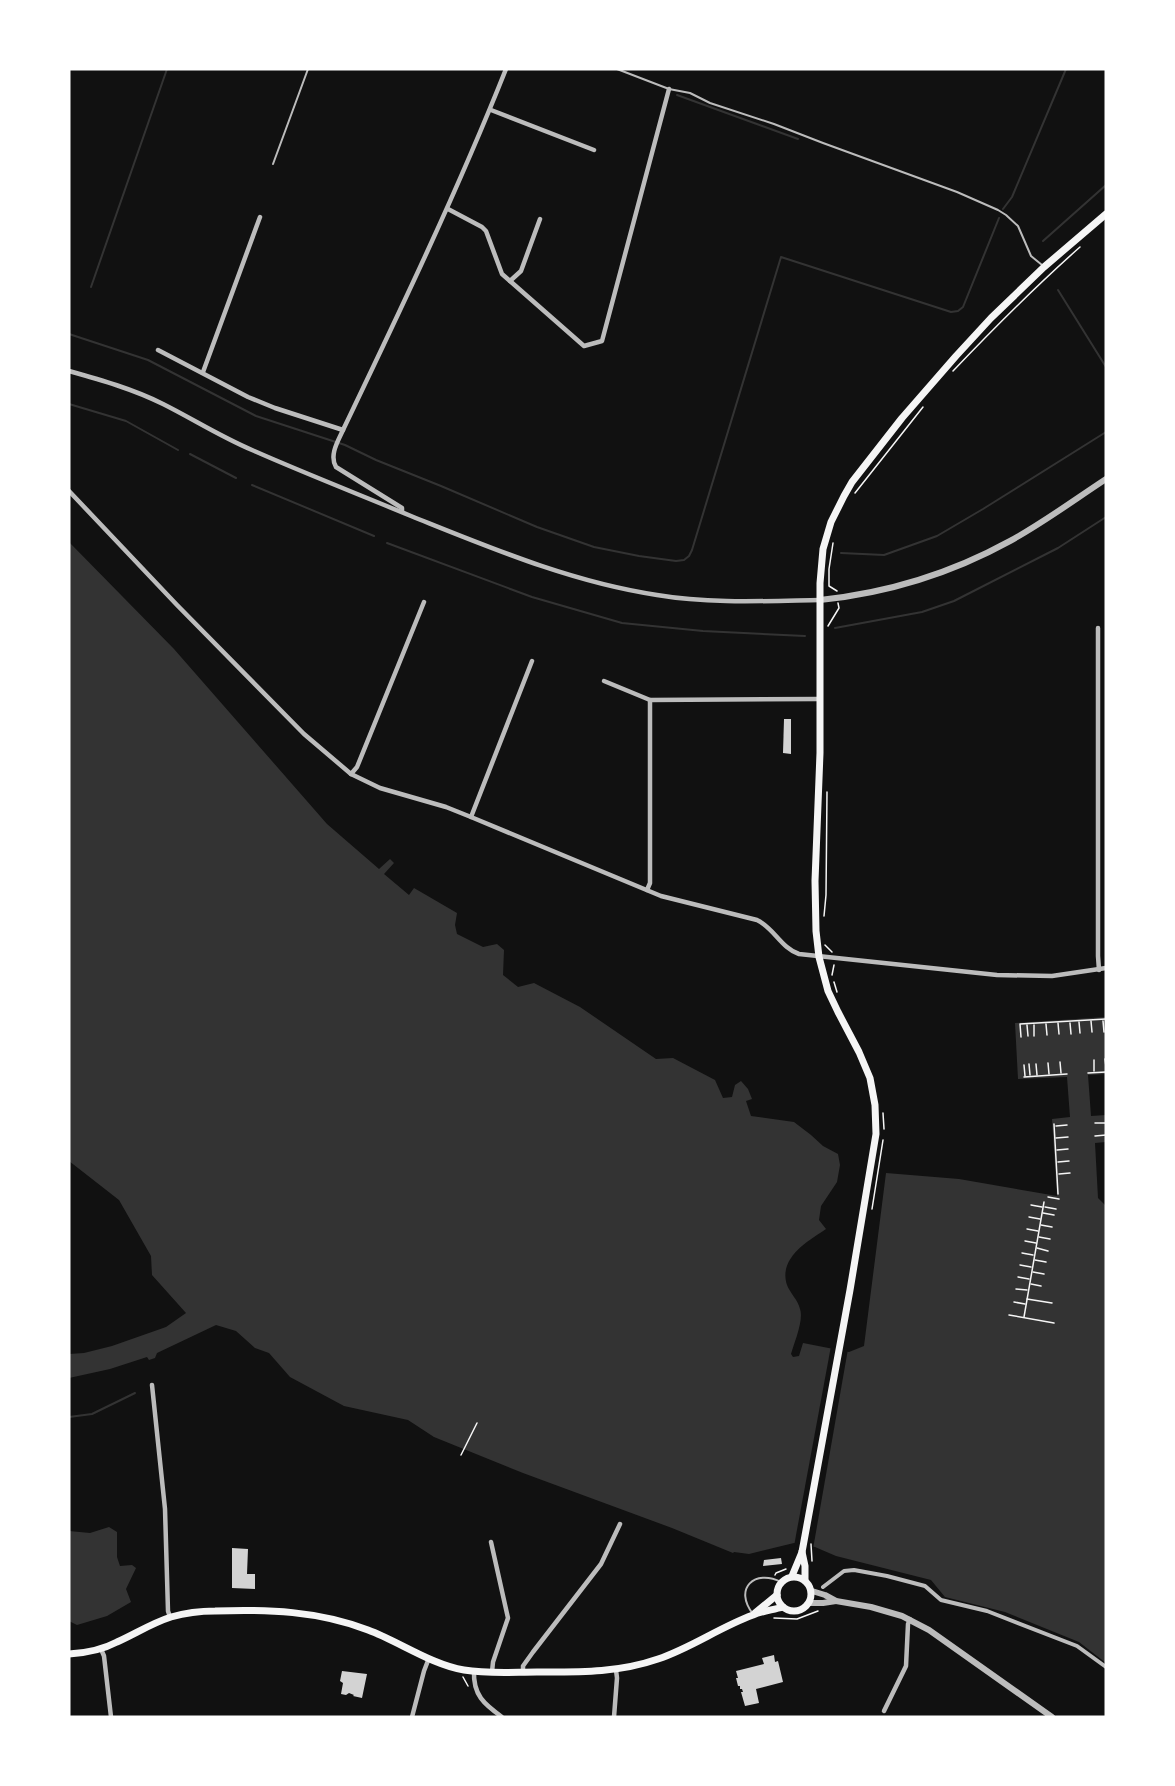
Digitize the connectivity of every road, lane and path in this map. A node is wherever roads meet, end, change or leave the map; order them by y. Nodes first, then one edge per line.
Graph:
1 (308, 69) edge
2 (506, 69) edge
3 (617, 69) edge
4 (669, 89) junction
5 (491, 110) junction
6 (594, 150) dead end
7 (273, 165) dead end
8 (448, 208) junction
9 (1106, 213) edge
10 (260, 217) dead end
11 (540, 219) dead end
12 (1080, 247) dead end
13 (1044, 267) junction
14 (510, 281) junction
15 (158, 350) dead end
16 (69, 371) edge
17 (953, 371) dead end
18 (203, 372) junction
19 (923, 406) dead end
20 (342, 432) junction
21 (1106, 479) edge
22 (69, 491) edge
23 (853, 495) dead end
24 (402, 512) junction
25 (833, 542) dead end
26 (838, 598) junction
27 (820, 600) junction
28 (424, 602) dead end
29 (1098, 628) dead end
30 (827, 629) dead end
31 (532, 661) dead end
32 (604, 681) dead end
33 (819, 699) junction
34 (650, 700) junction
35 (351, 774) junction
36 (826, 792) dead end
37 (471, 817) junction
38 (647, 891) junction
39 (823, 923) dead end
40 (825, 945) dead end
41 (819, 957) junction
42 (834, 958) junction
43 (1106, 968) edge
44 (1099, 970) junction
45 (832, 972) dead end
46 (1105, 1019) edge
47 (1079, 1020) junction
48 (1091, 1020) junction
49 (1070, 1021) junction
50 (1058, 1022) junction
51 (1034, 1023) junction
52 (1046, 1023) junction
53 (1027, 1024) junction
54 (1092, 1032) dead end
55 (1104, 1032) dead end
56 (1080, 1033) dead end
57 (1059, 1034) dead end
58 (1071, 1034) dead end
59 (1047, 1035) dead end
60 (1028, 1036) dead end
61 (1034, 1036) dead end
62 (1020, 1037) dead end
63 (1106, 1059) edge
64 (1094, 1060) dead end
65 (1060, 1062) dead end
66 (1048, 1063) dead end
67 (1029, 1064) dead end
68 (1036, 1064) dead end
69 (1024, 1065) dead end
70 (1106, 1067) edge
71 (1106, 1072) edge
72 (1088, 1073) dead end
73 (1094, 1073) junction
74 (1067, 1074) dead end
75 (1061, 1075) junction
76 (1037, 1076) junction
77 (1049, 1076) junction
78 (1030, 1077) junction
79 (1106, 1123) edge
80 (1095, 1124) dead end
81 (1067, 1125) dead end
82 (1106, 1135) edge
83 (1095, 1136) dead end
84 (1068, 1137) dead end
85 (1055, 1138) junction
86 (1068, 1149) dead end
87 (1056, 1150) junction
88 (1069, 1161) dead end
89 (1056, 1162) junction
90 (1070, 1173) dead end
91 (1057, 1174) junction
92 (1048, 1197) dead end
93 (1044, 1202) dead end
94 (1031, 1205) dead end
95 (1043, 1207) junction
96 (1056, 1209) dead end
97 (1042, 1213) junction
98 (1054, 1215) dead end
99 (1029, 1217) dead end
100 (1041, 1220) junction
101 (1040, 1224) junction
102 (1052, 1227) dead end
103 (1027, 1229) dead end
104 (1039, 1231) junction
105 (1038, 1236) junction
106 (1050, 1239) dead end
107 (1025, 1241) dead end
108 (1037, 1243) junction
109 (1036, 1248) junction
110 (1048, 1251) dead end
111 (1023, 1253) dead end
112 (1035, 1255) junction
113 (1034, 1260) junction
114 (1046, 1262) dead end
115 (1020, 1265) dead end
116 (1032, 1267) junction
117 (1032, 1272) junction
118 (1044, 1274) dead end
119 (1018, 1277) dead end
120 (1030, 1279) junction
121 (1029, 1284) junction
122 (1041, 1286) dead end
123 (1016, 1288) dead end
124 (1028, 1291) junction
125 (1027, 1299) junction
126 (1014, 1302) dead end
127 (1052, 1303) dead end
128 (1026, 1304) junction
129 (1009, 1315) dead end
130 (1024, 1317) junction
131 (1054, 1323) dead end
132 (152, 1385) dead end
133 (477, 1423) dead end
134 (461, 1455) dead end
135 (620, 1524) dead end
136 (491, 1542) dead end
137 (802, 1550) junction
138 (792, 1576) junction
139 (804, 1580) junction
140 (782, 1582) junction
141 (824, 1587) dead end
142 (812, 1591) junction
143 (777, 1595) junction
144 (836, 1601) junction
145 (810, 1603) junction
146 (823, 1603) junction
147 (783, 1608) junction
148 (753, 1615) junction
149 (170, 1617) junction
150 (773, 1618) dead end
151 (910, 1619) junction
152 (101, 1649) junction
153 (69, 1654) edge
154 (429, 1658) junction
155 (1106, 1667) edge
156 (616, 1670) junction
157 (474, 1671) junction
158 (492, 1672) junction
159 (523, 1672) junction
160 (884, 1711) dead end
161 (111, 1717) edge
162 (412, 1717) edge
163 (502, 1717) edge
164 (614, 1717) edge
165 (1052, 1717) edge

1 - 7 lane
2 - 5 street
3 - 4 lane
4 - 13 lane
4 - 14 street
5 - 6 street
5 - 8 street
8 - 14 street
8 - 20 street
9 - 13 main road
10 - 18 street
11 - 14 street
12 - 17 path
13 - 27 main road
15 - 18 street
16 - 24 street
18 - 20 street
19 - 23 path
20 - 24 street
21 - 26 street
22 - 35 street
24 - 27 street
25 - 26 path
26 - 27 street
26 - 30 path
27 - 33 main road
28 - 35 street
29 - 44 street
31 - 37 street
32 - 34 street
33 - 34 street
33 - 41 main road
34 - 38 street
35 - 37 street
36 - 39 path
37 - 38 street
38 - 41 street
40 - 42 path
41 - 42 street
41 - 137 main road
42 - 44 street
42 - 45 path
43 - 44 street
46 - 48 path
46 - 55 path
47 - 48 path
47 - 49 path
47 - 56 path
48 - 54 path
49 - 50 path
49 - 58 path
50 - 52 path
50 - 57 path
51 - 52 path
51 - 53 path
51 - 61 path
52 - 59 path
53 - 60 path
53 - 62 path
63 - 70 path
64 - 73 path
65 - 75 path
66 - 77 path
67 - 78 path
68 - 76 path
69 - 78 path
71 - 73 path
72 - 73 path
74 - 75 path
75 - 77 path
76 - 77 path
76 - 78 path
79 - 80 path
81 - 85 path
82 - 83 path
84 - 85 path
85 - 87 path
86 - 87 path
87 - 89 path
88 - 89 path
89 - 91 path
90 - 91 path
91 - 92 path
93 - 95 path
94 - 95 path
95 - 96 path
95 - 97 path
97 - 98 path
97 - 100 path
99 - 100 path
100 - 101 path
101 - 102 path
101 - 104 path
103 - 104 path
104 - 105 path
105 - 106 path
105 - 108 path
107 - 108 path
108 - 109 path
109 - 110 path
109 - 112 path
111 - 112 path
112 - 113 path
113 - 114 path
113 - 116 path
115 - 116 path
116 - 117 path
117 - 118 path
117 - 120 path
119 - 120 path
120 - 121 path
121 - 122 path
121 - 124 path
123 - 124 path
124 - 125 path
125 - 127 path
125 - 128 path
126 - 128 path
128 - 130 path
129 - 130 path
130 - 131 path
132 - 149 street
133 - 134 path
135 - 159 street
136 - 158 street
137 - 138 main road
137 - 139 main road
138 - 139 main road
138 - 140 main road
139 - 142 main road
140 - 143 main road
140 - 148 lane
141 - 155 street
142 - 144 street
142 - 145 main road
143 - 147 main road
143 - 148 main road
144 - 146 street
144 - 151 street
145 - 146 street
145 - 147 main road
146 - 150 path
147 - 148 main road
148 - 156 main road
149 - 152 main road
149 - 154 main road
151 - 160 street
151 - 165 street
152 - 153 main road
152 - 161 street
154 - 157 main road
154 - 162 street
156 - 159 main road
156 - 164 street
157 - 158 main road
157 - 163 street
158 - 159 main road

